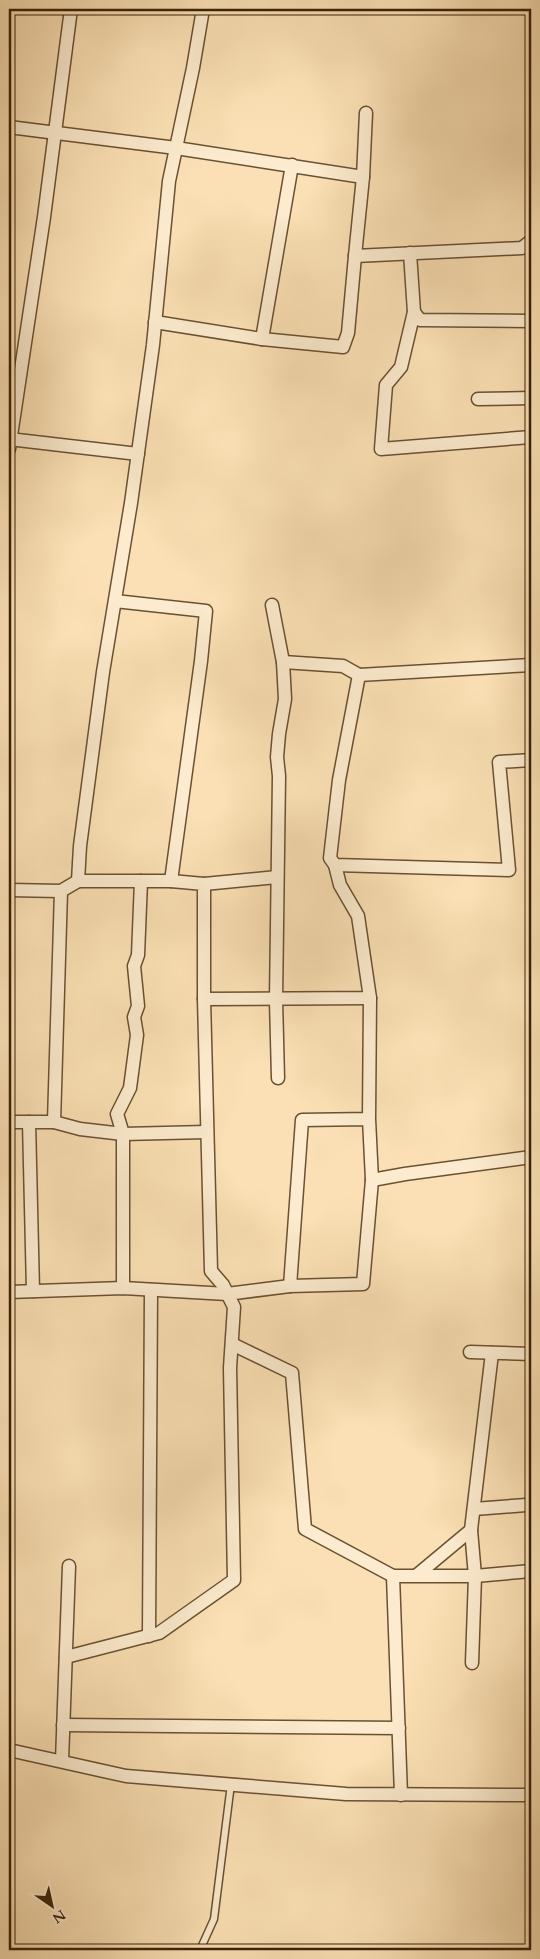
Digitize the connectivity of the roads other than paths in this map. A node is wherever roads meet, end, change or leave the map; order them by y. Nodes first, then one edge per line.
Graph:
1 (71, 9) edge
2 (203, 9) edge
3 (366, 113) dead end
4 (9, 127) edge
5 (55, 133) junction
6 (176, 148) junction
7 (292, 165) junction
8 (362, 177) junction
9 (531, 242) edge
10 (410, 253) junction
11 (355, 256) junction
12 (414, 312) junction
13 (531, 321) edge
14 (156, 322) junction
15 (262, 339) junction
16 (531, 398) edge
17 (478, 399) dead end
18 (531, 437) edge
19 (9, 442) edge
20 (138, 454) junction
21 (115, 601) junction
22 (272, 605) dead end
23 (283, 662) junction
24 (531, 665) edge
25 (359, 675) junction
26 (531, 760) edge
27 (335, 864) junction
28 (277, 877) junction
29 (141, 881) junction
30 (171, 881) junction
31 (78, 882) junction
32 (204, 884) junction
33 (9, 890) edge
34 (61, 891) junction
35 (370, 998) junction
36 (204, 999) junction
37 (276, 1000) junction
38 (278, 1078) dead end
39 (369, 1119) junction
40 (9, 1122) edge
41 (29, 1122) junction
42 (54, 1122) junction
43 (206, 1132) junction
44 (123, 1134) junction
45 (531, 1157) edge
46 (372, 1180) junction
47 (290, 1286) junction
48 (122, 1288) junction
49 (151, 1290) junction
50 (33, 1291) junction
51 (9, 1292) edge
52 (226, 1294) junction
53 (232, 1344) junction
54 (470, 1352) dead end
55 (492, 1353) junction
56 (531, 1354) edge
57 (526, 1505) dead end
58 (474, 1510) junction
59 (471, 1530) junction
60 (69, 1566) dead end
61 (531, 1571) edge
62 (417, 1575) junction
63 (393, 1576) junction
64 (475, 1576) junction
65 (149, 1636) junction
66 (66, 1657) junction
67 (472, 1664) dead end
68 (63, 1725) junction
69 (399, 1728) junction
70 (9, 1750) edge
71 (62, 1761) junction
72 (231, 1784) junction
73 (401, 1795) junction
74 (531, 1796) edge
75 (200, 1950) edge

1 - 5 street
2 - 6 street
3 - 8 street
4 - 5 street
5 - 6 street
5 - 19 street
6 - 7 street
6 - 14 street
7 - 8 street
7 - 15 street
8 - 11 street
9 - 10 street
10 - 11 street
10 - 12 street
11 - 15 street
12 - 13 street
12 - 18 street
14 - 15 street
14 - 20 street
16 - 17 street
19 - 20 street
20 - 21 street
21 - 30 street
21 - 31 street
22 - 23 street
23 - 25 street
23 - 28 street
24 - 25 street
25 - 27 street
26 - 27 street
27 - 35 street
28 - 32 street
28 - 37 street
29 - 30 street
29 - 31 street
29 - 44 street
30 - 32 street
31 - 34 street
32 - 36 street
33 - 34 street
34 - 42 street
35 - 37 street
35 - 39 street
36 - 37 street
36 - 43 street
37 - 38 street
39 - 46 street
39 - 47 street
40 - 41 street
41 - 42 street
41 - 50 street
42 - 44 street
43 - 44 street
43 - 52 street
44 - 48 street
45 - 46 street
46 - 47 street
47 - 52 street
48 - 49 street
48 - 50 street
49 - 52 street
49 - 65 street
50 - 51 street
52 - 53 street
53 - 63 street
53 - 65 street
54 - 55 street
55 - 56 street
55 - 58 street
57 - 58 street
58 - 59 street
59 - 62 street
59 - 64 street
60 - 66 street
61 - 64 street
62 - 63 street
62 - 64 street
63 - 69 street
64 - 67 street
65 - 66 street
66 - 68 street
68 - 69 street
68 - 71 street
69 - 73 street
70 - 71 street
71 - 72 street
72 - 73 street
72 - 75 lane
73 - 74 street

